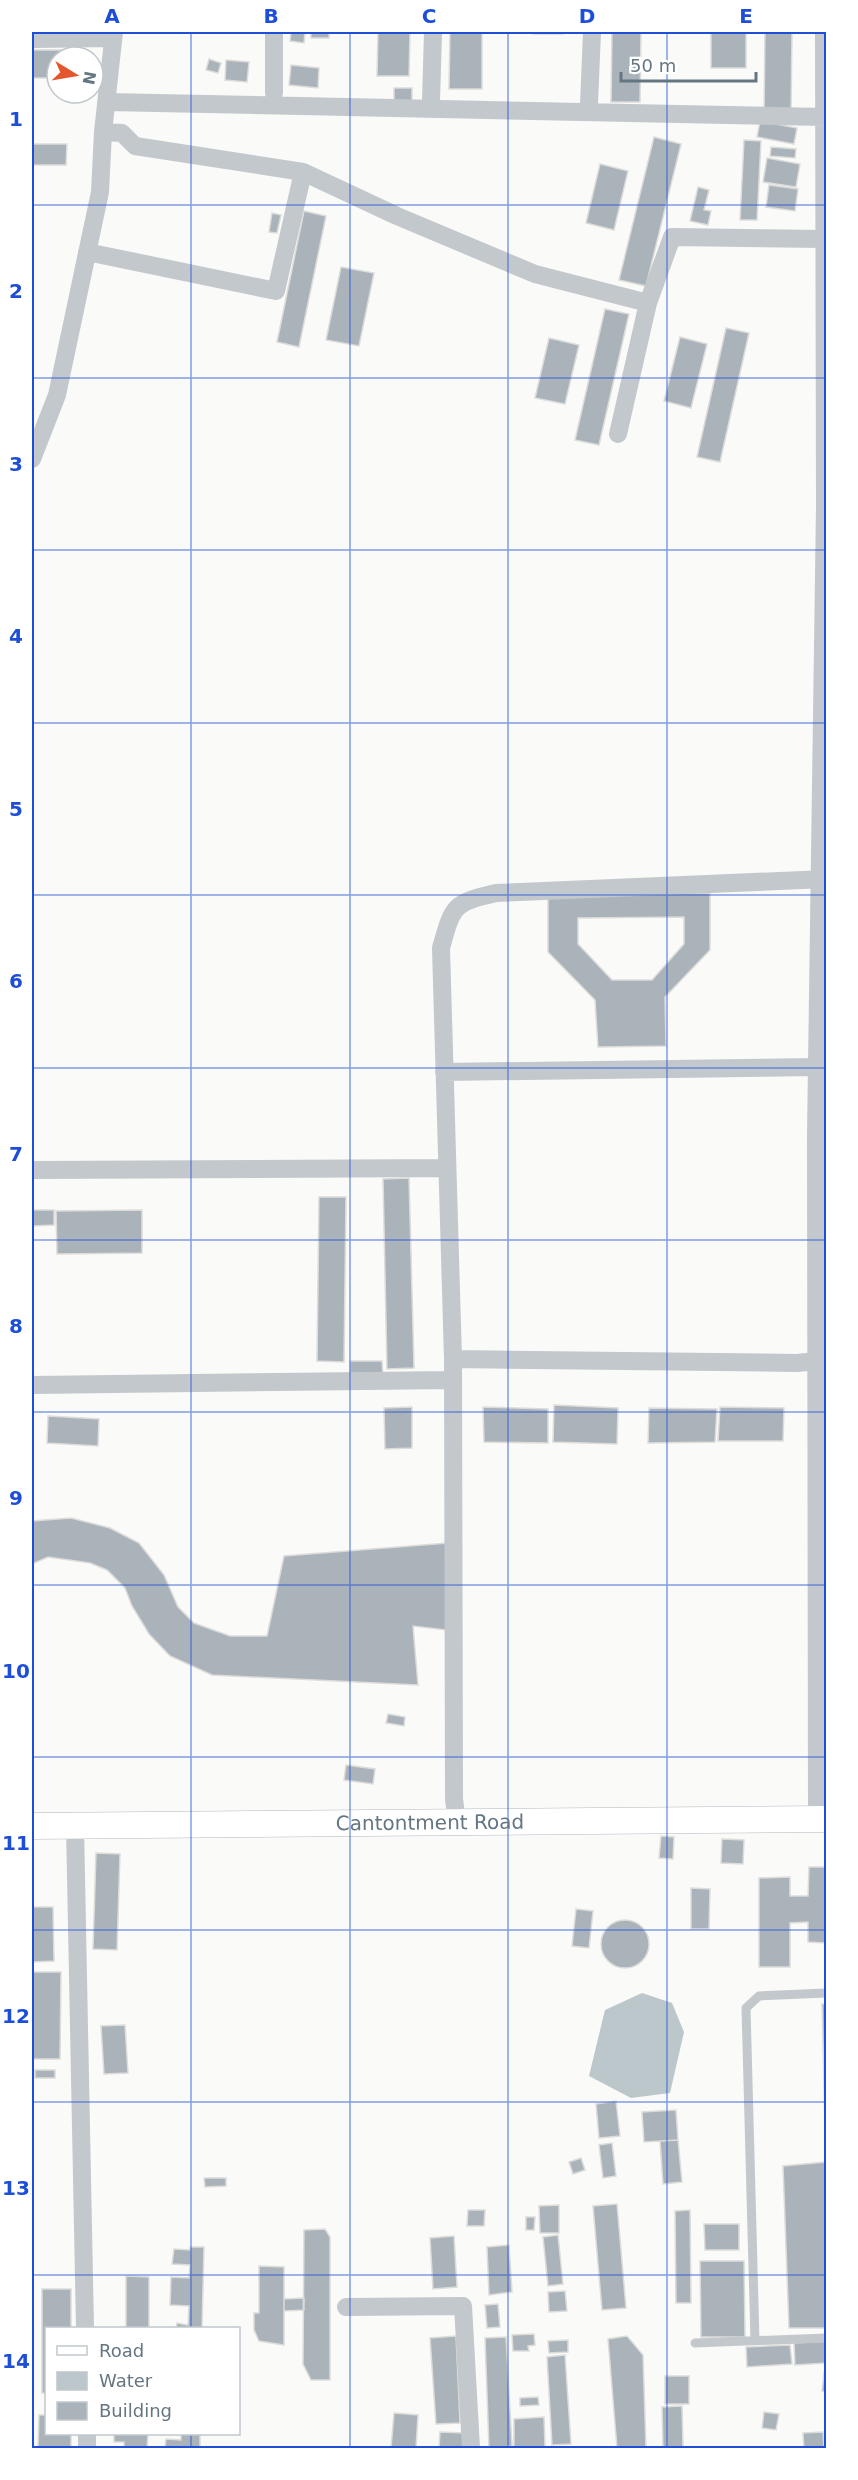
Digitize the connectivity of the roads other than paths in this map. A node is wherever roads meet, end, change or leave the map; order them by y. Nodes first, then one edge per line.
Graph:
1 (274, 32) edge
2 (433, 32) edge
3 (592, 32) edge
4 (824, 32) edge
5 (113, 35) edge
6 (32, 39) edge
7 (274, 93) dead end
8 (431, 101) dead end
9 (107, 102) junction
10 (589, 104) dead end
11 (825, 117) junction
12 (103, 132) junction
13 (825, 139) edge
14 (303, 172) junction
15 (824, 239) junction
16 (87, 252) junction
17 (648, 303) junction
18 (618, 434) dead end
19 (32, 459) edge
20 (823, 880) edge
21 (817, 1067) junction
22 (444, 1072) junction
23 (446, 1168) junction
24 (32, 1170) edge
25 (821, 1209) edge
26 (453, 1359) junction
27 (816, 1361) junction
28 (453, 1380) junction
29 (32, 1385) edge
30 (822, 1819) edge
31 (457, 1822) junction
32 (32, 1826) edge
33 (75, 1826) junction
34 (826, 1993) edge
35 (346, 2307) dead end
36 (85, 2327) edge
37 (826, 2338) edge
38 (755, 2341) junction
39 (695, 2343) dead end
40 (471, 2448) edge

1 - 7 street
2 - 8 street
3 - 10 street
4 - 11 street
5 - 6 street
5 - 9 street
9 - 11 street
9 - 12 street
11 - 13 street
12 - 14 street
12 - 16 street
13 - 15 street
14 - 16 street
14 - 17 street
15 - 17 street
15 - 20 street
16 - 19 street
17 - 18 street
20 - 21 street
20 - 22 street
21 - 22 street
21 - 25 street
22 - 23 street
23 - 24 street
23 - 26 street
25 - 27 street
26 - 27 street
26 - 28 street
27 - 30 street
28 - 29 street
28 - 31 street
30 - 31 street, Cantontment Road
31 - 33 street, Cantontment Road
32 - 33 street, Cantontment Road
33 - 36 street
34 - 38 lane
35 - 40 street
37 - 38 lane
38 - 39 lane

